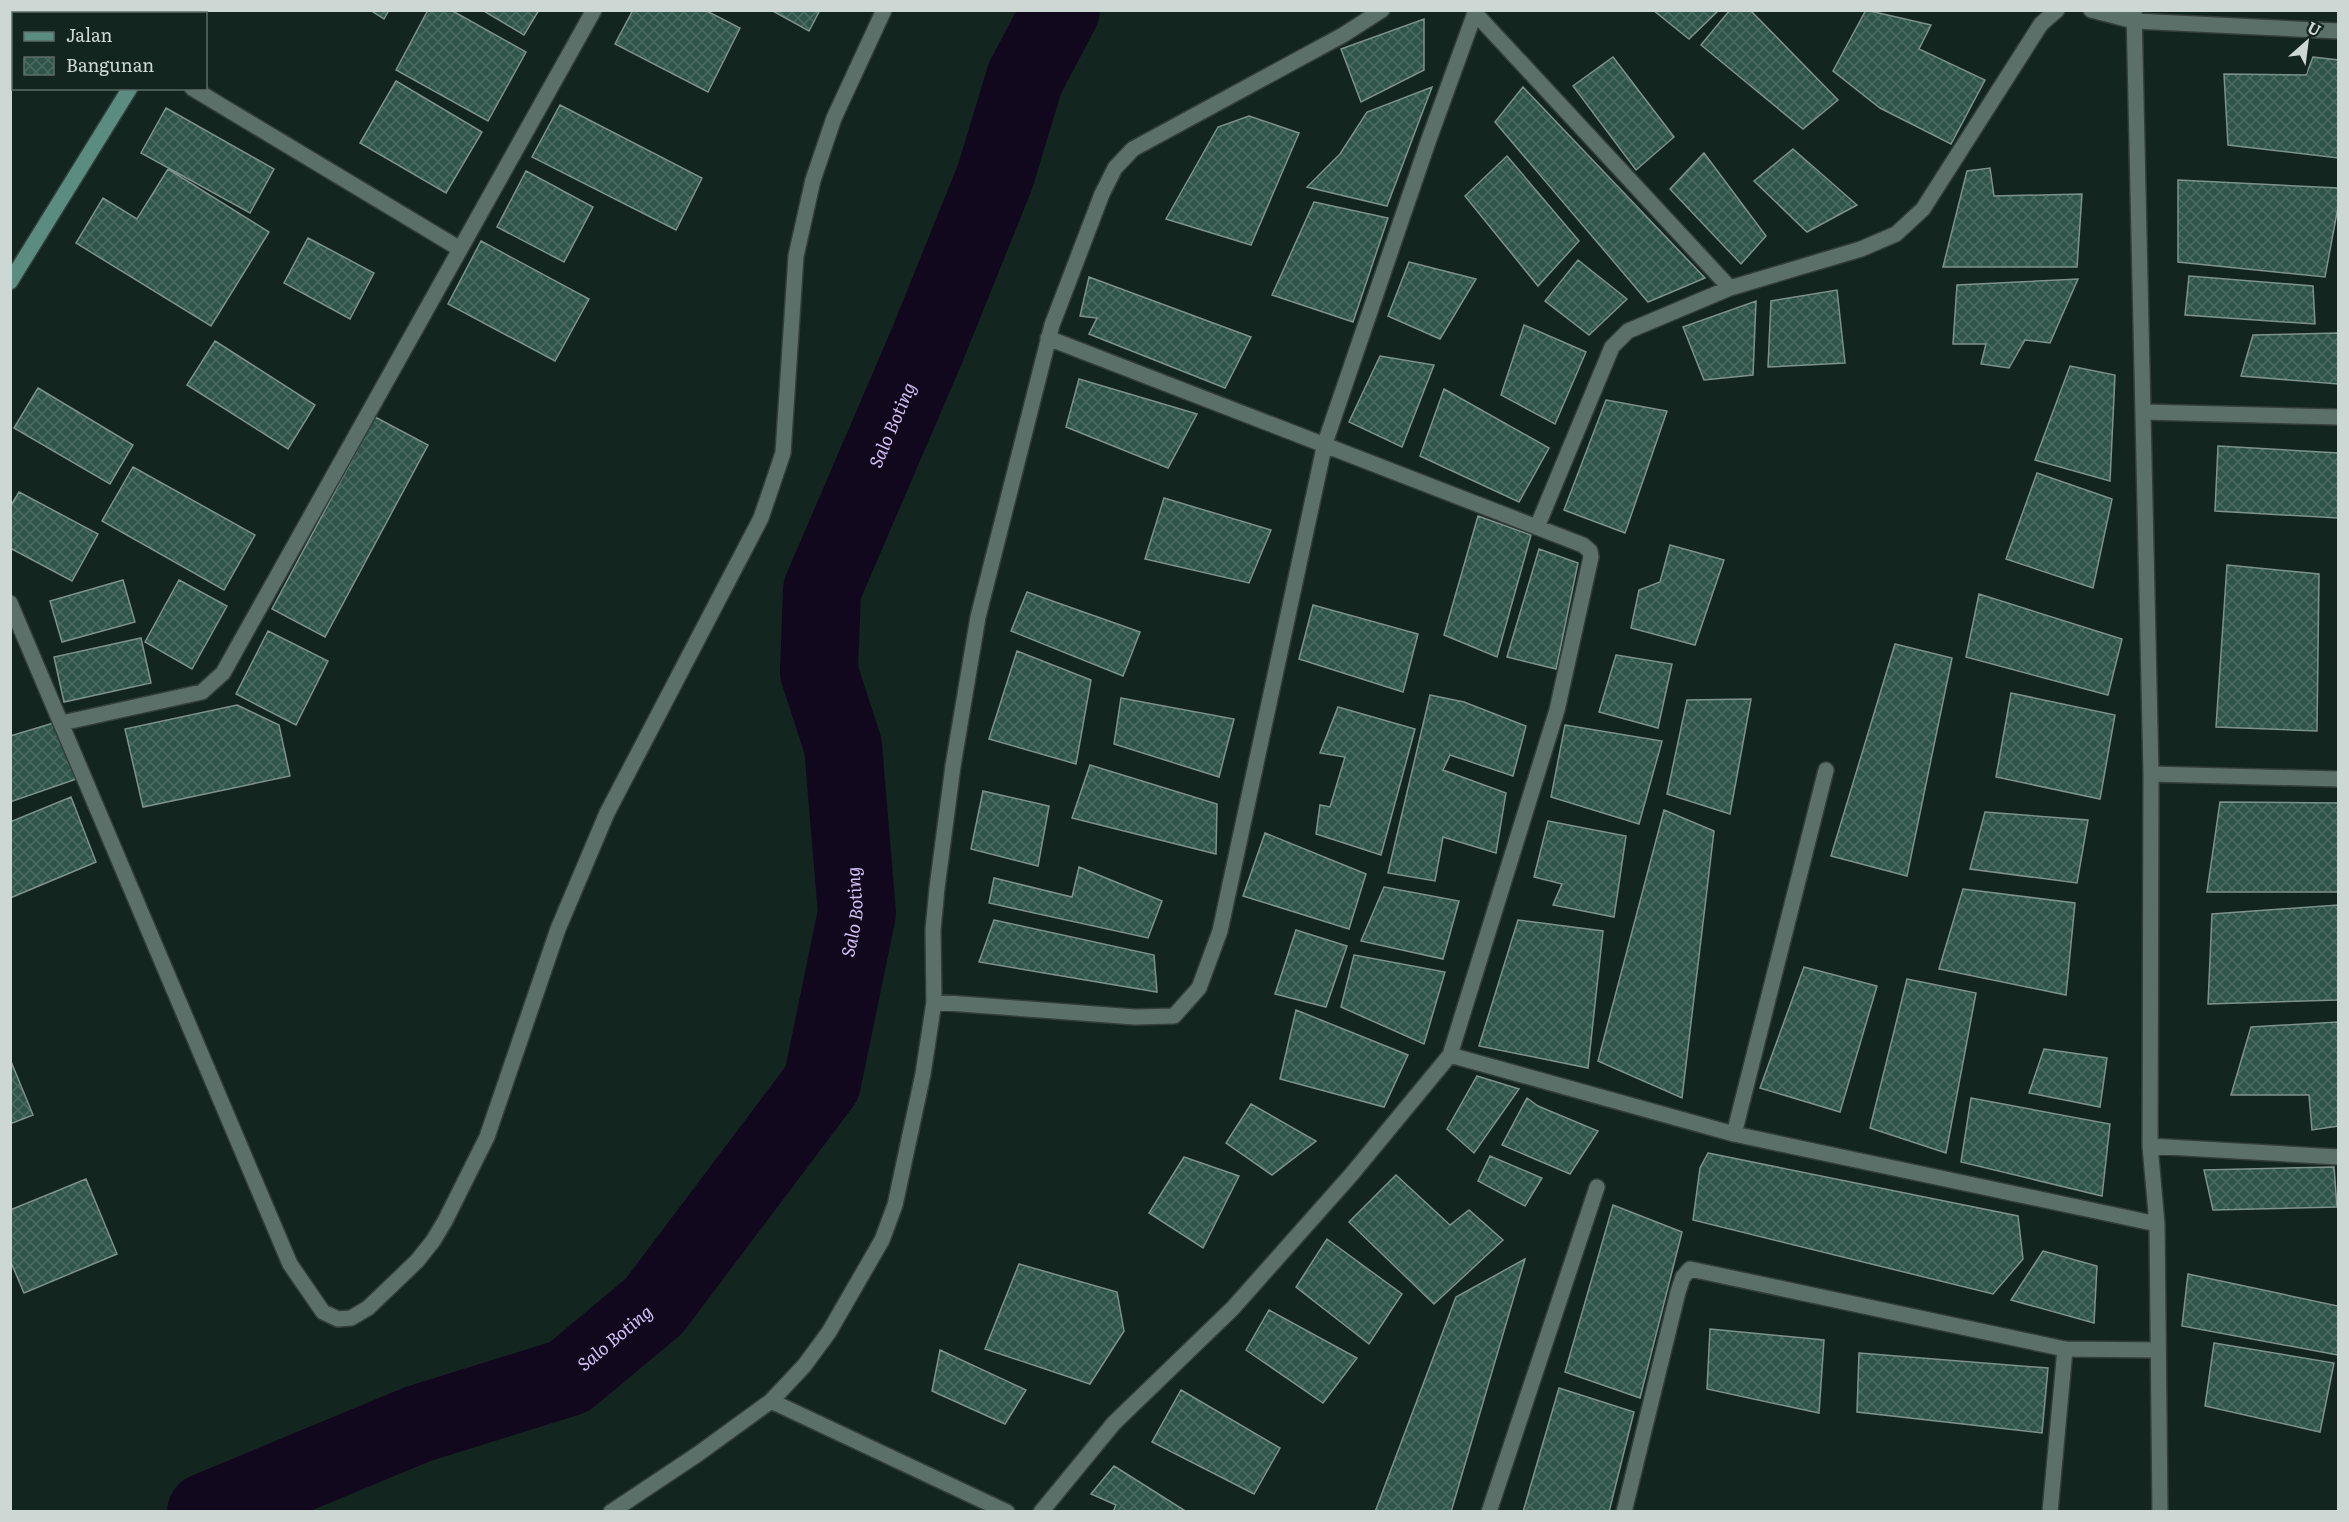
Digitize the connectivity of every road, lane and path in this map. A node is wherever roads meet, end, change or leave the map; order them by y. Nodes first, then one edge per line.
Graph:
1 (594, 10) edge
2 (884, 10) edge
3 (1382, 10) edge
4 (2057, 10) edge
5 (2091, 10) edge
6 (1475, 12) edge
7 (2134, 16) edge
8 (2338, 30) edge
9 (129, 90) edge
10 (195, 90) edge
11 (460, 249) junction
12 (10, 282) edge
13 (1730, 288) junction
14 (1048, 338) junction
15 (2144, 412) junction
16 (2338, 417) edge
17 (1325, 443) junction
18 (1537, 527) junction
19 (10, 603) edge
20 (62, 723) junction
21 (1826, 770) dead end
22 (2151, 774) junction
23 (2338, 779) edge
24 (934, 1002) junction
25 (1450, 1055) junction
26 (1734, 1134) junction
27 (2150, 1146) junction
28 (2338, 1157) edge
29 (1597, 1187) dead end
30 (2157, 1224) junction
31 (2065, 1349) junction
32 (2158, 1350) junction
33 (771, 1401) junction
34 (611, 1512) edge
35 (1007, 1512) edge
36 (1041, 1512) edge
37 (1489, 1512) edge
38 (1624, 1512) edge
39 (2050, 1512) edge
40 (2160, 1512) edge

1 - 11 street
2 - 20 street
3 - 14 street
4 - 13 street
5 - 7 street
6 - 13 street
6 - 17 street
7 - 8 street
7 - 15 street
9 - 12 street
10 - 11 street
11 - 20 street
13 - 18 street
14 - 17 street
14 - 24 street
15 - 16 street
15 - 22 street
17 - 18 street
17 - 24 street
18 - 25 street
19 - 20 street
21 - 26 street
22 - 23 street
22 - 27 street
24 - 33 street
25 - 26 street
25 - 36 street
26 - 30 street
27 - 28 street
27 - 30 street
29 - 37 street
30 - 32 street
31 - 32 street
31 - 38 street
31 - 39 street
32 - 40 street
33 - 34 street
33 - 35 street

